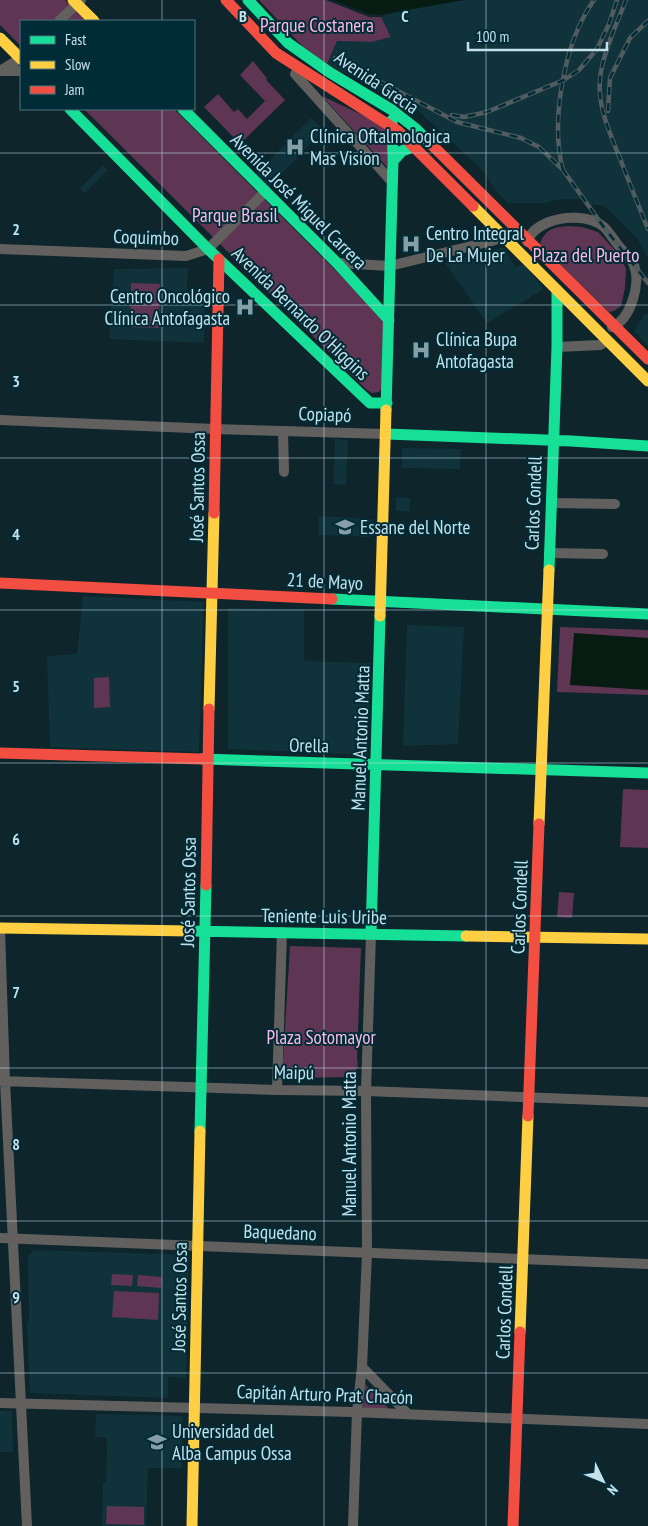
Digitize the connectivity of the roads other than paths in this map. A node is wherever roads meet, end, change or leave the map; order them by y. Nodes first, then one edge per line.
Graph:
1 (226, 0) edge
2 (248, 0) edge
3 (77, 1) edge
4 (60, 20) edge
5 (93, 20) edge
6 (0, 38) edge
7 (276, 53) junction
8 (20, 58) edge
9 (20, 60) edge
10 (0, 71) edge
11 (20, 72) edge
12 (71, 110) edge
13 (184, 110) edge
14 (392, 110) junction
15 (393, 126) junction
16 (415, 146) junction
17 (393, 162) junction
18 (392, 182) junction
19 (266, 191) junction
20 (503, 237) junction
21 (527, 239) junction
22 (0, 249) edge
23 (208, 249) junction
24 (524, 258) junction
25 (219, 259) junction
26 (337, 263) junction
27 (390, 266) junction
28 (557, 290) junction
29 (389, 320) junction
30 (615, 326) junction
31 (598, 332) junction
32 (607, 341) junction
33 (556, 347) junction
34 (648, 359) edge
35 (648, 381) edge
36 (387, 403) junction
37 (0, 420) edge
38 (216, 429) junction
39 (283, 431) junction
40 (387, 434) junction
41 (553, 440) junction
42 (648, 446) edge
43 (284, 472) dead end
44 (551, 503) junction
45 (615, 504) dead end
46 (549, 553) junction
47 (603, 554) dead end
48 (0, 583) edge
49 (212, 593) junction
50 (382, 601) junction
51 (547, 609) junction
52 (648, 614) edge
53 (0, 753) edge
54 (209, 760) junction
55 (376, 764) junction
56 (541, 769) junction
57 (648, 773) edge
58 (0, 929) edge
59 (205, 931) junction
60 (282, 932) junction
61 (371, 934) junction
62 (535, 937) junction
63 (648, 939) edge
64 (2, 1081) edge
65 (202, 1087) junction
66 (277, 1090) junction
67 (366, 1091) junction
68 (529, 1098) junction
69 (648, 1102) edge
70 (0, 1238) edge
71 (14, 1239) junction
72 (198, 1246) junction
73 (367, 1253) junction
74 (523, 1259) junction
75 (648, 1264) edge
76 (362, 1367) junction
77 (0, 1403) edge
78 (21, 1404) junction
79 (194, 1408) junction
80 (357, 1412) junction
81 (408, 1414) junction
82 (517, 1418) junction
83 (648, 1424) edge
84 (27, 1526) edge
85 (192, 1526) edge
86 (352, 1526) edge
87 (514, 1526) edge

1 - 7 main road, Avenida Grecia
2 - 14 main road, Avenida Grecia
3 - 4 street
3 - 5 main road
6 - 8 main road
7 - 15 main road, Avenida Grecia
7 - 18 street, Avenida Grecia
9 - 10 street
10 - 11 street
12 - 23 main road, Avenida Bernardo O'Higgins
13 - 19 main road, Avenida José Miguel Carrera
14 - 15 main road, Manuel Antonio Matta
14 - 21 main road, Avenida Grecia
15 - 16 main road, Avenida Grecia
15 - 17 main road, Manuel Antonio Matta
16 - 17 main road
16 - 20 main road, Avenida Grecia
17 - 18 main road, Manuel Antonio Matta
18 - 27 main road, Manuel Antonio Matta
19 - 23 street, Coquimbo
19 - 26 main road, Avenida José Miguel Carrera
20 - 24 main road, Avenida Grecia
20 - 27 street
21 - 24 street
21 - 30 main road, Avenida Grecia
21 - 30 street
22 - 23 street, Coquimbo
23 - 25 main road, Avenida Bernardo O'Higgins
24 - 28 main road, Avenida Grecia
25 - 36 main road, Avenida Bernardo O'Higgins
25 - 38 main road, José Santos Ossa
26 - 27 street
26 - 29 main road, Avenida José Miguel Carrera
27 - 29 main road, Manuel Antonio Matta
28 - 31 main road, Avenida Grecia
28 - 33 main road, Carlos Condell
29 - 36 main road, Manuel Antonio Matta
30 - 31 street
30 - 34 main road, Avenida Grecia
31 - 32 main road, Avenida Grecia
32 - 33 street
32 - 35 main road, Avenida Grecia
33 - 41 main road, Carlos Condell
36 - 40 main road, Manuel Antonio Matta
37 - 38 street, Copiapó
38 - 39 street, Copiapó
38 - 49 main road, José Santos Ossa
39 - 40 street, Copiapó
39 - 43 street
40 - 41 main road, Copiapó
40 - 50 main road, Manuel Antonio Matta
41 - 42 main road, Copiapó
41 - 44 main road, Carlos Condell
44 - 45 street
44 - 46 main road, Carlos Condell
46 - 47 street
46 - 51 main road, Carlos Condell
48 - 49 main road, 21 de Mayo
49 - 50 main road, 21 de Mayo
49 - 54 main road, José Santos Ossa
50 - 51 main road, 21 de Mayo
50 - 55 main road, Manuel Antonio Matta
51 - 52 main road, 21 de Mayo
51 - 56 main road, Carlos Condell
53 - 54 main road, Orella
54 - 55 main road, Orella
54 - 59 main road, José Santos Ossa
55 - 56 main road, Orella
55 - 61 main road, Manuel Antonio Matta
56 - 57 main road, Orella
56 - 62 main road, Carlos Condell
58 - 59 main road, Teniente Luis Uribe
58 - 64 street
59 - 60 main road, Teniente Luis Uribe
59 - 65 main road, José Santos Ossa
60 - 61 main road, Teniente Luis Uribe
60 - 66 street
61 - 62 main road, Teniente Luis Uribe
61 - 67 street, Manuel Antonio Matta
62 - 63 main road, Teniente Luis Uribe
62 - 68 main road, Carlos Condell
64 - 65 street, Maipú
64 - 71 street
65 - 66 street, Maipú
65 - 72 main road, José Santos Ossa
66 - 67 street, Maipú
67 - 68 street, Maipú
67 - 73 street, Manuel Antonio Matta
68 - 69 street, Maipú
68 - 74 main road, Carlos Condell
70 - 71 street, Baquedano
71 - 72 street, Baquedano
71 - 78 street
72 - 73 street, Baquedano
72 - 79 main road, José Santos Ossa
73 - 74 street, Baquedano
73 - 76 street, Manuel Antonio Matta
74 - 75 street, Baquedano
74 - 82 main road, Carlos Condell
76 - 80 street, Manuel Antonio Matta
76 - 81 street
77 - 78 street, Capitán Arturo Prat Chacón
78 - 79 street, Capitán Arturo Prat Chacón
78 - 84 street
79 - 80 street, Capitán Arturo Prat Chacón
79 - 85 main road, José Santos Ossa
80 - 81 street, Capitán Arturo Prat Chacón
80 - 86 street, Manuel Antonio Matta
81 - 82 street, Capitán Arturo Prat Chacón
82 - 83 street, Capitán Arturo Prat Chacón
82 - 87 main road, Carlos Condell

